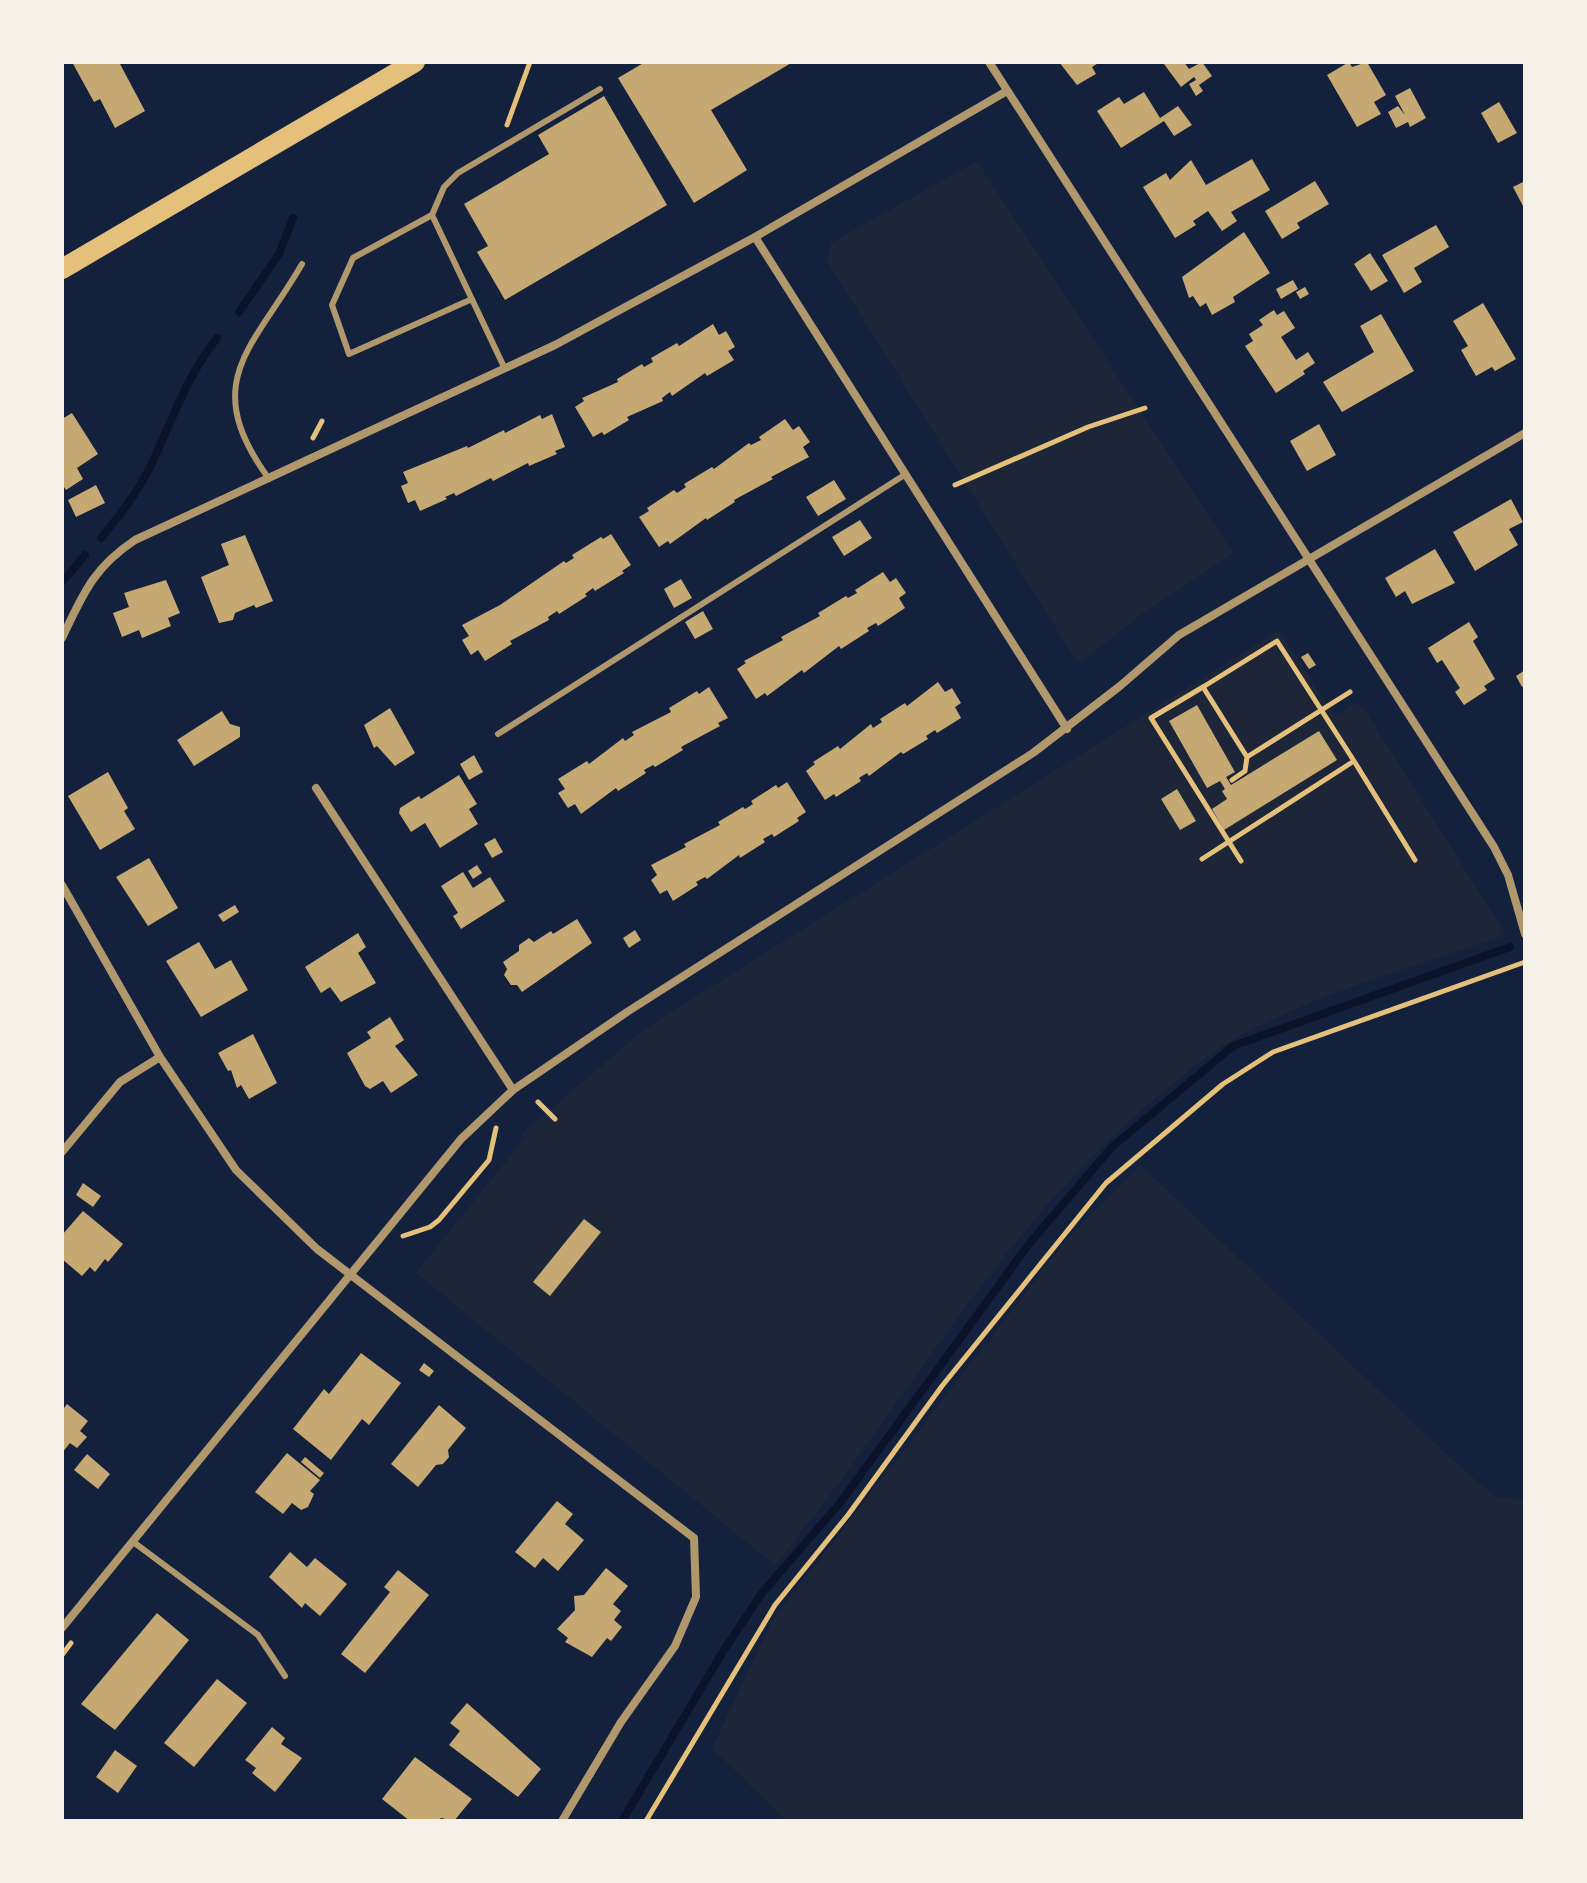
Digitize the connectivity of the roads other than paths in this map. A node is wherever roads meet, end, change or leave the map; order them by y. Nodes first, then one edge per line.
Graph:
1 (415, 62) edge
2 (989, 62) edge
3 (600, 89) dead end
4 (1007, 91) junction
5 (432, 215) junction
6 (755, 237) junction
7 (302, 264) dead end
8 (62, 269) edge
9 (472, 299) junction
10 (505, 369) junction
11 (1525, 433) edge
12 (906, 474) junction
13 (269, 479) junction
14 (1307, 559) junction
15 (62, 638) edge
16 (1067, 729) junction
17 (498, 734) dead end
18 (316, 788) dead end
19 (62, 885) edge
20 (1524, 931) edge
21 (160, 1057) junction
22 (513, 1090) junction
23 (62, 1152) edge
24 (351, 1273) junction
25 (132, 1541) junction
26 (62, 1628) edge
27 (285, 1676) dead end
28 (562, 1821) edge

1 - 8 main road
2 - 4 street
3 - 5 lane
4 - 6 street
4 - 14 street
5 - 9 lane
5 - 9 lane
6 - 10 street
6 - 12 street
7 - 13 lane
9 - 10 lane
10 - 13 street
11 - 14 street
12 - 16 street
12 - 17 lane
13 - 15 street
14 - 16 street
14 - 20 street
16 - 22 street
18 - 22 street
19 - 21 street
21 - 23 street
21 - 24 street
22 - 24 street
24 - 25 street
24 - 28 street
25 - 26 street
25 - 27 lane

